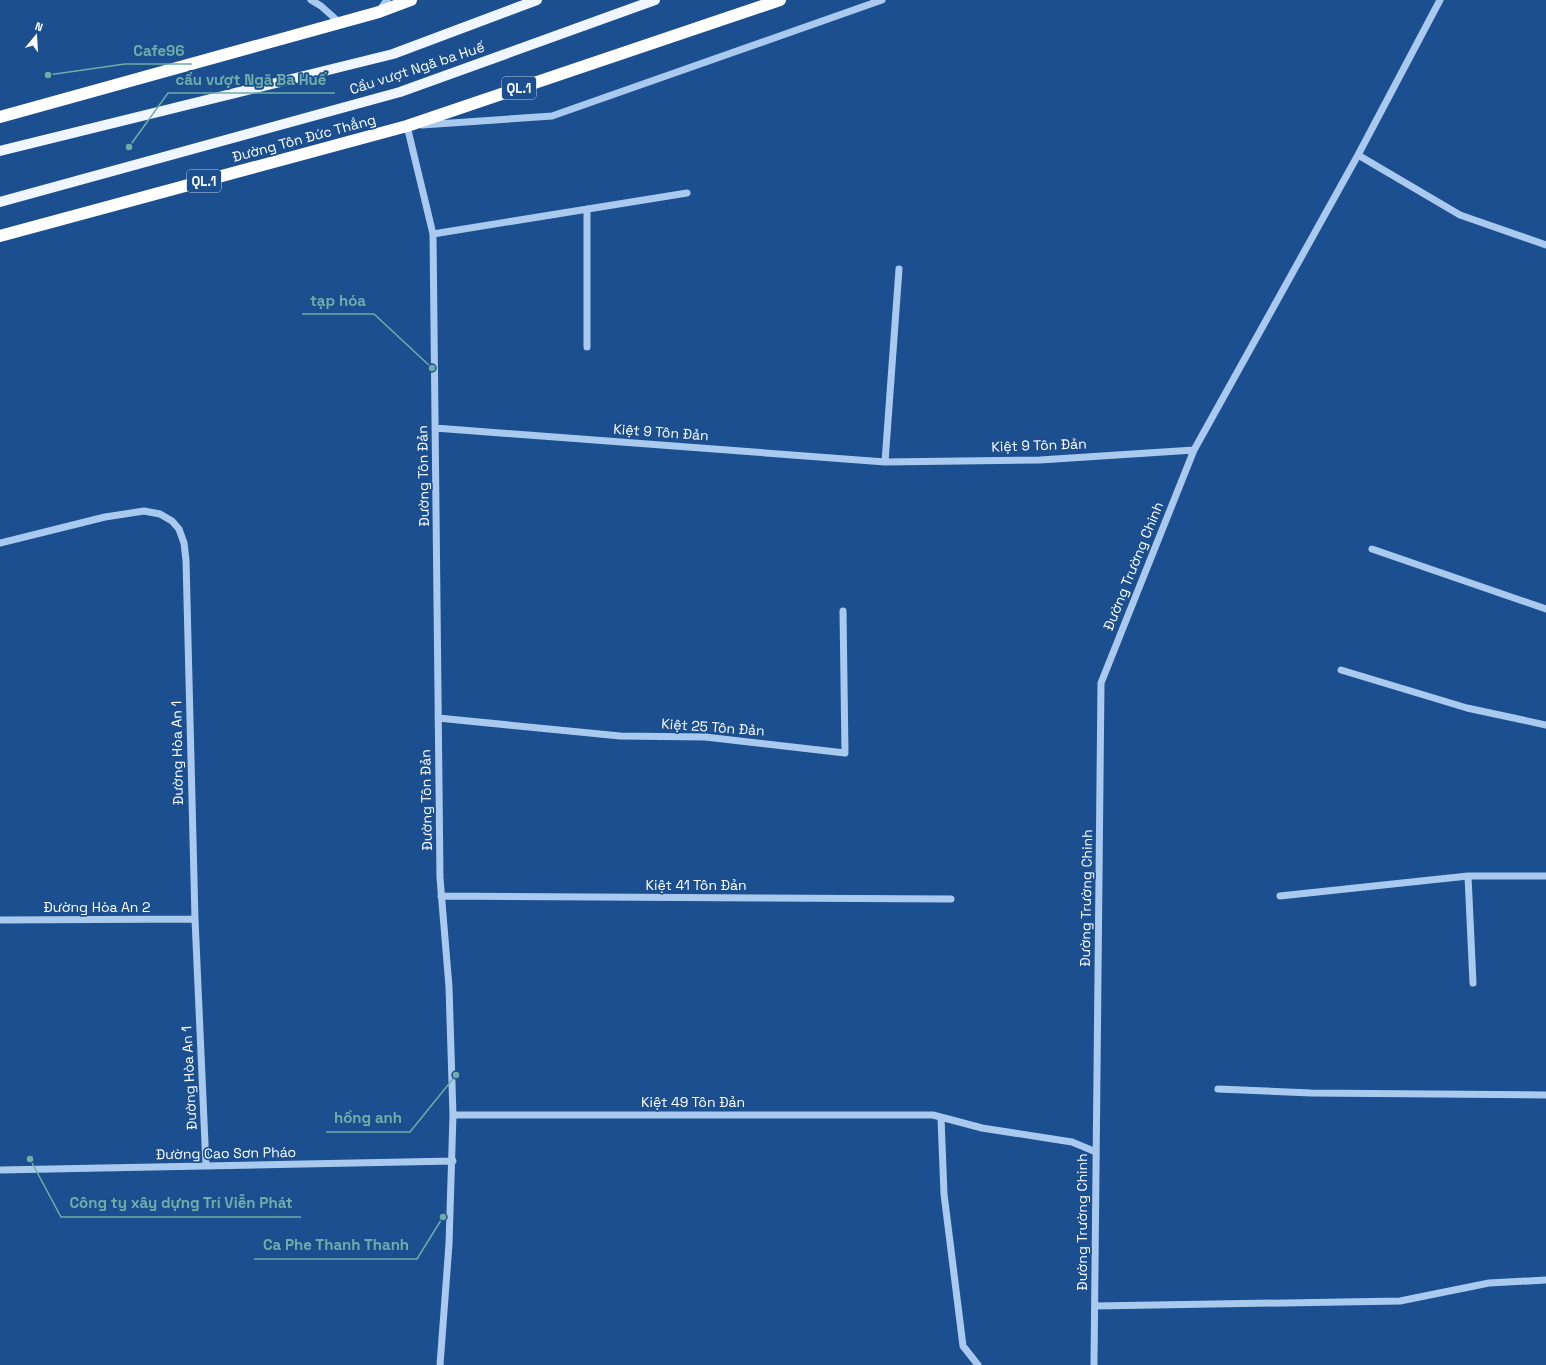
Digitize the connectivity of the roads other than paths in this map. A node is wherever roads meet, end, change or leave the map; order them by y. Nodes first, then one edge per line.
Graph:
1 (311, 0) edge
2 (387, 0) edge
3 (394, 0) edge
4 (411, 0) edge
5 (537, 0) edge
6 (655, 0) edge
7 (780, 0) edge
8 (882, 0) edge
9 (1440, 0) edge
10 (321, 3) edge
11 (379, 12) junction
12 (340, 23) junction
13 (0, 117) edge
14 (407, 126) junction
15 (0, 151) edge
16 (1358, 156) junction
17 (687, 193) dead end
18 (0, 202) edge
19 (587, 209) junction
20 (433, 234) junction
21 (0, 236) edge
22 (1546, 245) edge
23 (899, 269) dead end
24 (587, 347) dead end
25 (435, 428) junction
26 (1194, 450) junction
27 (885, 462) junction
28 (0, 543) edge
29 (1372, 549) dead end
30 (1546, 609) edge
31 (843, 611) dead end
32 (1341, 670) dead end
33 (438, 718) junction
34 (1546, 725) edge
35 (1468, 876) junction
36 (1546, 876) edge
37 (441, 896) junction
38 (1280, 896) dead end
39 (951, 899) dead end
40 (195, 919) junction
41 (0, 920) edge
42 (1473, 983) dead end
43 (1218, 1089) dead end
44 (1546, 1095) edge
45 (453, 1115) junction
46 (942, 1118) junction
47 (1096, 1152) junction
48 (453, 1161) junction
49 (206, 1166) junction
50 (0, 1170) edge
51 (1546, 1280) edge
52 (1095, 1306) junction
53 (440, 1365) edge
54 (978, 1365) edge
55 (1094, 1365) edge

1 - 10 street
2 - 11 street
3 - 11 street
4 - 11 highway
5 - 15 main road, Cầu vượt Ngã ba Huế
6 - 18 main road, Cầu vượt Ngã ba Huế
7 - 14 highway, QL.1
8 - 14 street
9 - 16 street, Đường Trường Chinh
10 - 12 street
11 - 12 highway
12 - 13 highway
14 - 20 street, Đường Tôn Đản
14 - 21 highway, Đường Tôn Đức Thắng / QL.1
16 - 22 street
16 - 26 street, Đường Trường Chinh
17 - 19 street
19 - 20 street
19 - 24 street
20 - 25 street, Đường Tôn Đản
23 - 27 street
25 - 27 street, Kiệt 9 Tôn Đản
25 - 33 street, Đường Tôn Đản
26 - 27 street, Kiệt 9 Tôn Đản
26 - 47 street, Đường Trường Chinh
28 - 40 street, Đường Hòa An 1
29 - 30 street
31 - 33 street, Kiệt 25 Tôn Đản
32 - 34 street
33 - 37 street, Đường Tôn Đản
35 - 36 street
35 - 38 street
35 - 42 street
37 - 39 street, Kiệt 41 Tôn Đản
37 - 45 street, Đường Tôn Đản
40 - 41 street, Đường Hòa An 2
40 - 49 street, Đường Hòa An 1
43 - 44 street
45 - 46 street, Kiệt 49 Tôn Đản
45 - 48 street, Đường Tôn Đản
46 - 47 street, Kiệt 49 Tôn Đản
46 - 54 street
47 - 52 street, Đường Trường Chinh
48 - 49 street, Đường Cao Sơn Pháo
48 - 53 street, Đường Tôn Đản
49 - 50 street, Đường Cao Sơn Pháo
51 - 52 street
52 - 55 street, Đường Trường Chinh

